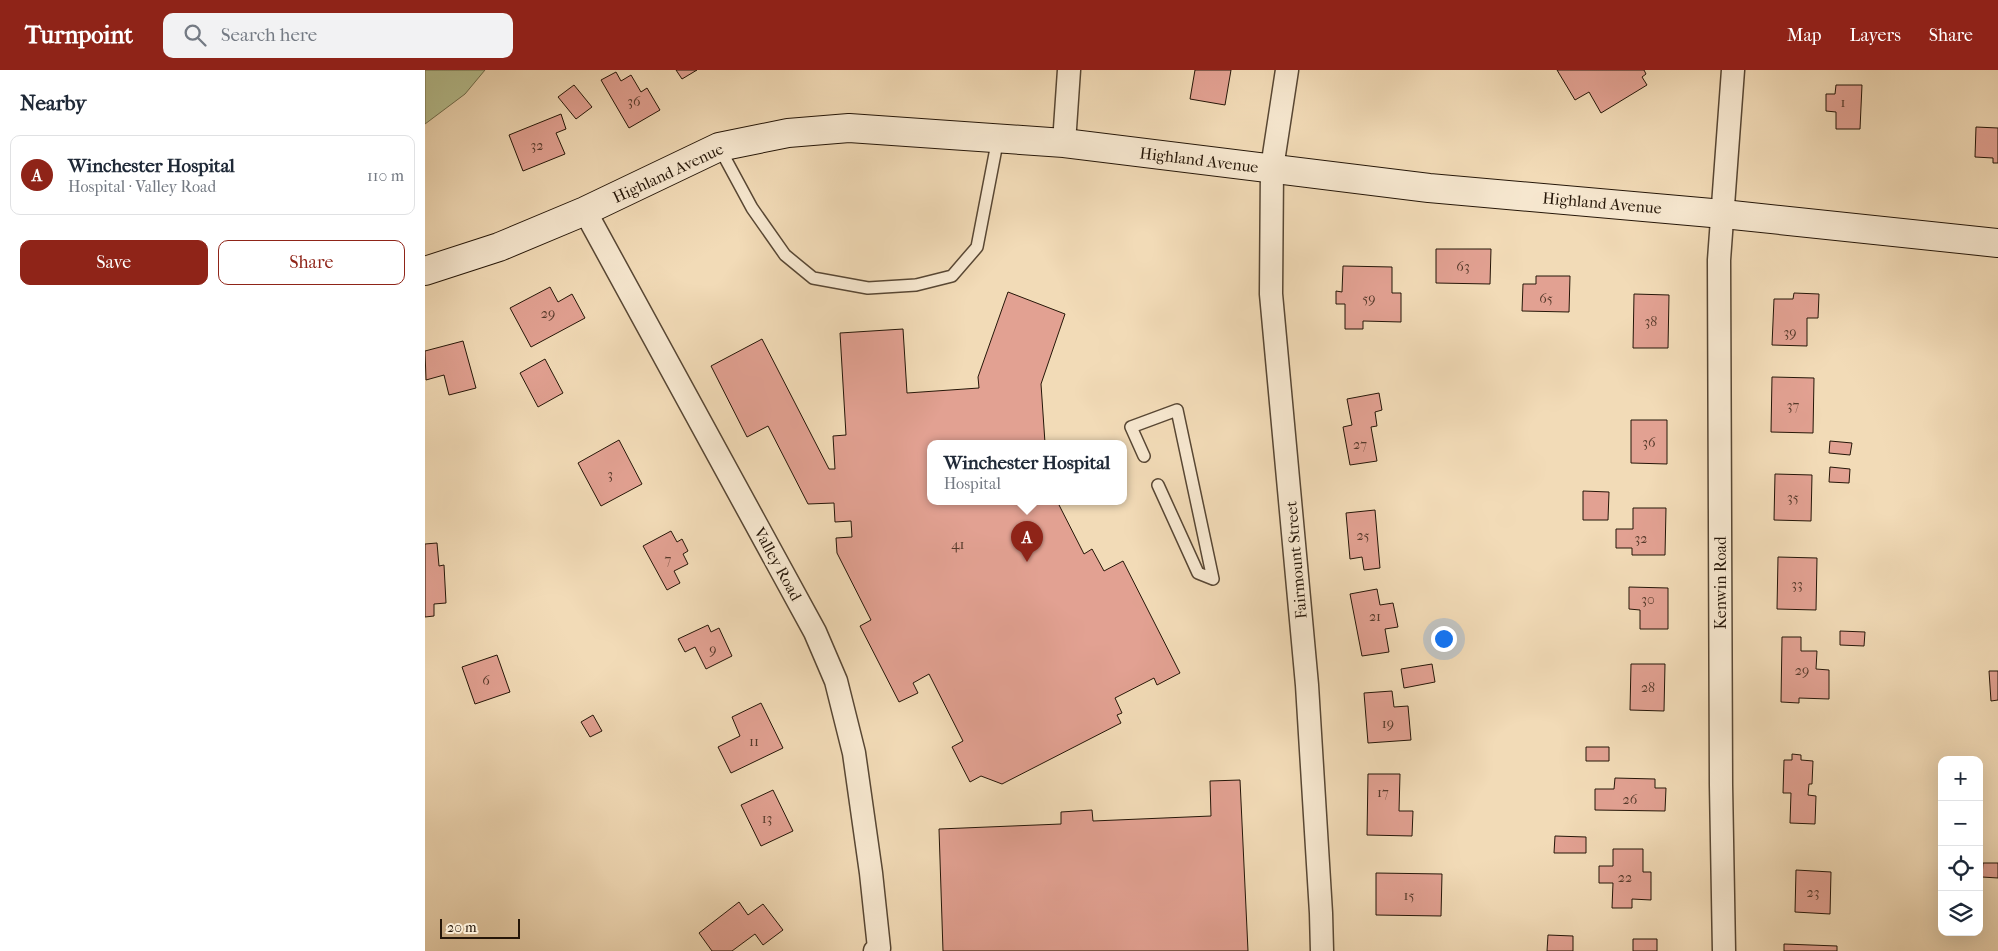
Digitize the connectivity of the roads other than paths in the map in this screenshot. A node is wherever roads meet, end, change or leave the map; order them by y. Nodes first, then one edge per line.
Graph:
1 (1069, 70) edge
2 (1287, 70) edge
3 (1733, 70) edge
4 (998, 138) junction
5 (1064, 143) junction
6 (719, 147) junction
7 (1272, 168) junction
8 (585, 211) junction
9 (1723, 214) junction
10 (1998, 243) edge
11 (425, 271) edge
12 (1144, 456) dead end
13 (1158, 485) dead end
14 (878, 950) edge
15 (1322, 951) edge
16 (1725, 951) edge

1 - 5 street
2 - 7 street, Fairmount Street
3 - 9 street, Kenwin Road
4 - 5 main road, Highland Avenue
4 - 6 main road, Highland Avenue
4 - 6 lane
5 - 7 main road, Highland Avenue
6 - 8 main road, Highland Avenue
7 - 9 main road, Highland Avenue
7 - 15 street, Fairmount Street
8 - 11 main road, Highland Avenue
8 - 14 street, Valley Road
9 - 10 main road, Highland Avenue
9 - 16 street, Kenwin Road
12 - 13 lane

